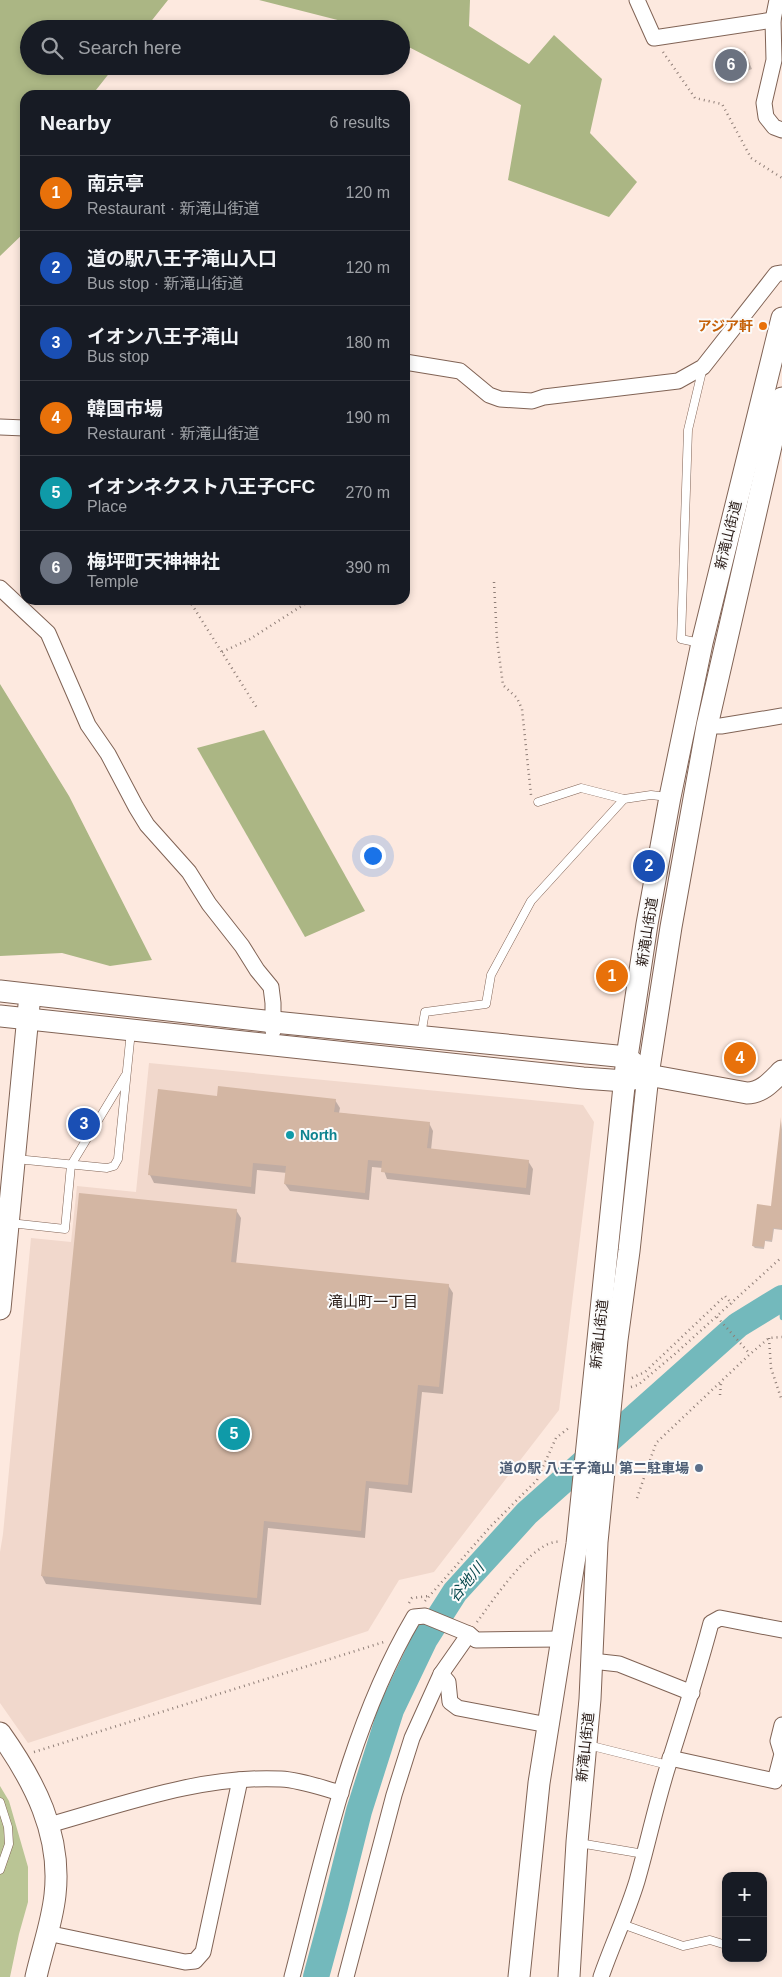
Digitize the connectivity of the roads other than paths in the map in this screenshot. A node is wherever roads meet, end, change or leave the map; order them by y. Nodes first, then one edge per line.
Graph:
1 (637, 0) edge
2 (777, 0) edge
3 (773, 20) junction
4 (782, 130) edge
5 (782, 273) edge
6 (782, 318) edge
7 (410, 363) edge
8 (703, 367) junction
9 (782, 398) edge
10 (0, 427) edge
11 (20, 428) edge
12 (0, 588) edge
13 (702, 643) junction
14 (782, 716) edge
15 (707, 726) junction
16 (670, 797) junction
17 (624, 799) junction
18 (538, 802) road end
19 (0, 991) edge
20 (30, 994) junction
21 (0, 1016) edge
22 (28, 1019) junction
23 (274, 1022) junction
24 (131, 1029) junction
25 (421, 1036) junction
26 (271, 1046) junction
27 (627, 1057) junction
28 (782, 1071) edge
29 (126, 1074) junction
30 (648, 1075) junction
31 (625, 1081) junction
32 (14, 1158) junction
33 (71, 1164) junction
34 (8, 1223) junction
35 (0, 1309) edge
36 (596, 1423) junction
37 (782, 1630) edge
38 (466, 1634) junction
39 (561, 1639) junction
40 (592, 1661) junction
41 (441, 1674) junction
42 (692, 1692) junction
43 (548, 1725) junction
44 (782, 1725) edge
45 (0, 1733) edge
46 (586, 1745) junction
47 (669, 1762) junction
48 (240, 1780) junction
49 (341, 1793) junction
50 (0, 1802) edge
51 (49, 1825) junction
52 (577, 1842) junction
53 (644, 1854) junction
54 (0, 1870) edge
55 (622, 1924) junction
56 (47, 1933) junction
57 (722, 1944) edge
58 (36, 1977) edge
59 (292, 1977) edge
60 (346, 1977) edge
61 (519, 1977) edge
62 (568, 1977) edge
63 (600, 1977) edge

1 - 3 street
2 - 3 street
3 - 4 street
5 - 8 street
6 - 13 main road, 新滝山街道
7 - 8 street
8 - 13 lane
9 - 15 main road, 新滝山街道
10 - 11 street
12 - 23 street
13 - 16 main road, 新滝山街道
14 - 15 street
15 - 30 main road, 新滝山街道
16 - 17 lane
16 - 27 main road, 新滝山街道
17 - 18 lane
17 - 25 lane
19 - 20 main road
20 - 22 main road
20 - 23 main road
21 - 22 main road
22 - 24 main road
22 - 32 main road
23 - 25 main road
23 - 26 street
24 - 26 main road
24 - 29 lane
25 - 27 main road
26 - 31 main road
27 - 30 main road
27 - 31 main road, 新滝山街道
28 - 30 main road
29 - 33 lane
29 - 33 lane
30 - 31 main road
30 - 36 main road, 新滝山街道
31 - 36 main road, 新滝山街道
32 - 33 lane
32 - 34 main road
33 - 34 lane
34 - 35 main road
36 - 39 main road
36 - 40 main road, 新滝山街道
37 - 42 street
38 - 39 street
38 - 41 street
38 - 49 street
39 - 43 main road
40 - 42 street
40 - 46 main road, 新滝山街道
41 - 43 street
41 - 60 street
42 - 47 street
43 - 61 main road
44 - 47 street
45 - 51 main road
46 - 47 lane
46 - 52 main road, 新滝山街道
47 - 53 street
48 - 49 street
48 - 51 street
48 - 56 street
49 - 59 street
50 - 54 lane
51 - 56 main road
52 - 53 lane
52 - 62 main road, 新滝山街道
53 - 55 street
55 - 57 lane
55 - 63 street
56 - 58 main road

